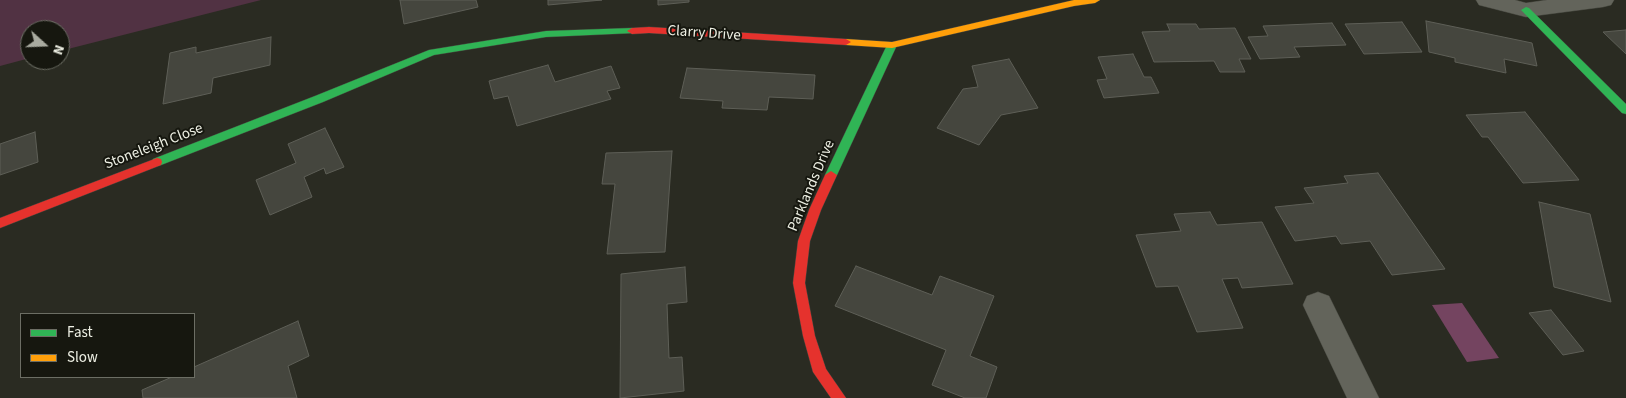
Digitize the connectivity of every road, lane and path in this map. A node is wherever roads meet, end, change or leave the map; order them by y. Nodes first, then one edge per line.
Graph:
1 (1095, 0) edge
2 (1487, 0) edge
3 (1603, 0) edge
4 (1526, 10) junction
5 (892, 45) junction
6 (319, 99) joint
7 (1626, 110) edge
8 (0, 223) edge
9 (1318, 305) dead end
10 (839, 398) edge
11 (1363, 398) edge

1 - 5 street, Clarry Drive
2 - 4 street
3 - 4 street
4 - 7 street
5 - 6 street, Clarry Drive
5 - 10 street, Parklands Drive
6 - 8 street, Stoneleigh Close
9 - 11 street

